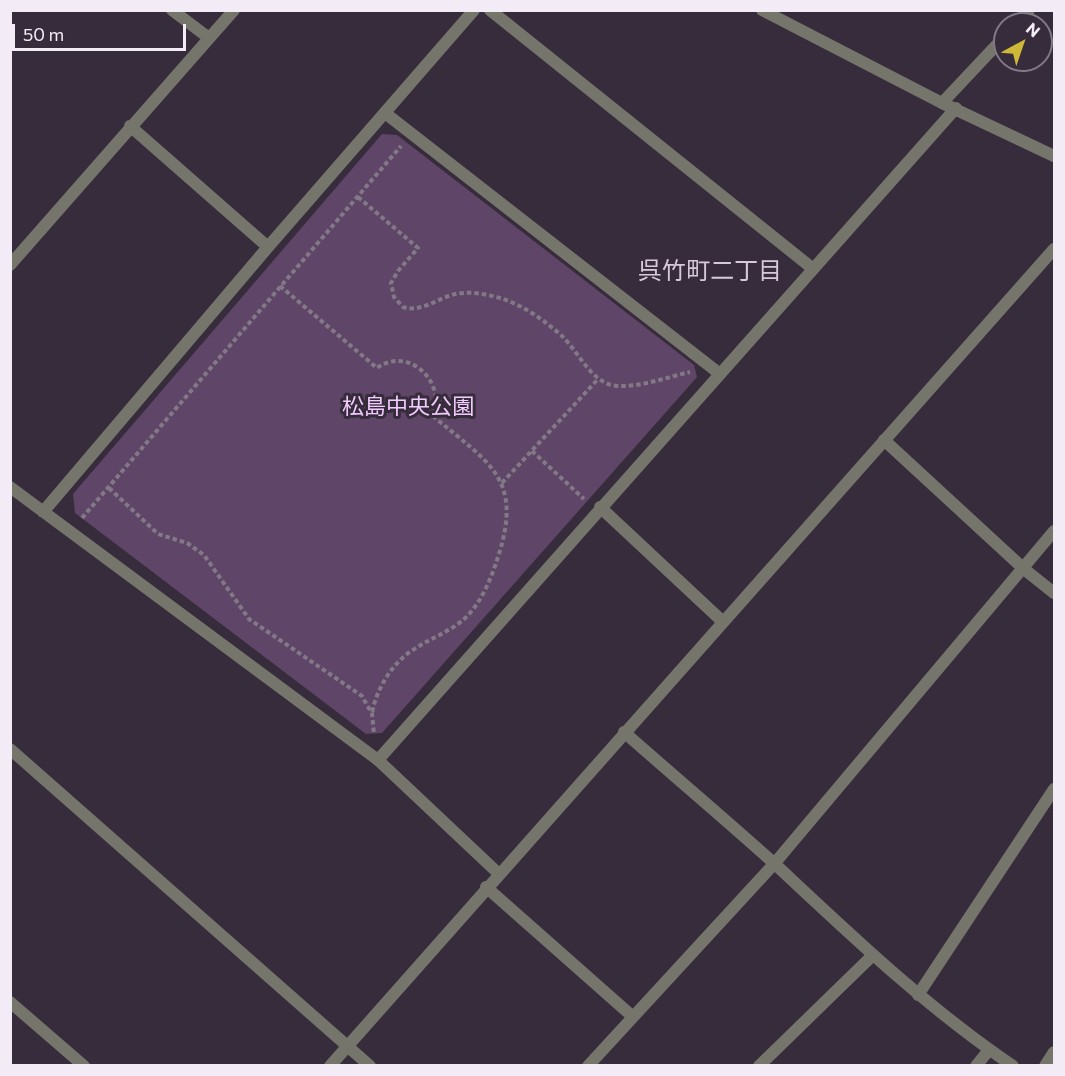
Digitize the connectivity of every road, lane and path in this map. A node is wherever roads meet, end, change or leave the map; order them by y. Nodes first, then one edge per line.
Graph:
1 (172, 10) edge
2 (234, 10) edge
3 (474, 10) edge
4 (490, 10) edge
5 (762, 10) edge
6 (209, 38) junction
7 (993, 49) edge
8 (942, 103) junction
9 (956, 108) junction
10 (385, 113) junction
11 (130, 126) junction
12 (405, 141) dead end
13 (1054, 156) edge
14 (358, 197) junction
15 (268, 247) junction
16 (1054, 249) edge
17 (10, 266) edge
18 (812, 268) junction
19 (280, 286) junction
20 (696, 371) dead end
21 (720, 374) junction
22 (598, 378) junction
23 (884, 440) junction
24 (532, 451) junction
25 (502, 483) junction
26 (10, 487) edge
27 (109, 488) junction
28 (587, 502) dead end
29 (600, 507) junction
30 (43, 512) junction
31 (82, 518) dead end
32 (1054, 531) edge
33 (1024, 569) junction
34 (1054, 592) edge
35 (722, 621) junction
36 (372, 714) junction
37 (624, 732) junction
38 (374, 734) dead end
39 (10, 749) edge
40 (378, 760) junction
41 (1054, 789) edge
42 (774, 864) junction
43 (499, 874) junction
44 (486, 887) junction
45 (872, 956) junction
46 (918, 995) junction
47 (10, 1002) edge
48 (632, 1016) junction
49 (348, 1046) junction
50 (989, 1050) junction
51 (1054, 1052) edge
52 (77, 1063) edge
53 (330, 1065) edge
54 (370, 1065) edge
55 (588, 1065) edge
56 (759, 1065) edge
57 (976, 1065) edge
58 (1013, 1065) edge
59 (1045, 1065) edge

1 - 6 street
2 - 6 street
3 - 10 street
4 - 18 street
5 - 8 street
6 - 11 street
7 - 8 street
8 - 9 street
9 - 13 street
9 - 18 street
10 - 15 street
10 - 21 street
11 - 15 street
11 - 17 street
12 - 14 path
14 - 19 path
14 - 22 path
15 - 30 street
16 - 23 street
18 - 21 street
19 - 25 path
19 - 27 path
20 - 22 path
21 - 29 street
22 - 24 path
23 - 33 street
23 - 35 street
24 - 25 path
24 - 28 path
25 - 36 path
26 - 30 street
27 - 31 path
27 - 36 path
29 - 35 street
29 - 40 street
30 - 40 street
32 - 33 street
33 - 34 street
33 - 42 street
35 - 37 street
36 - 38 path
37 - 42 street
37 - 43 street
39 - 49 street
40 - 43 street
41 - 46 street
42 - 45 street
42 - 48 street
43 - 44 street
44 - 48 street
44 - 49 street
45 - 46 street
45 - 56 street
46 - 50 street
47 - 52 street
48 - 55 street
49 - 53 street
49 - 54 street
50 - 57 street
50 - 58 street
51 - 59 street

